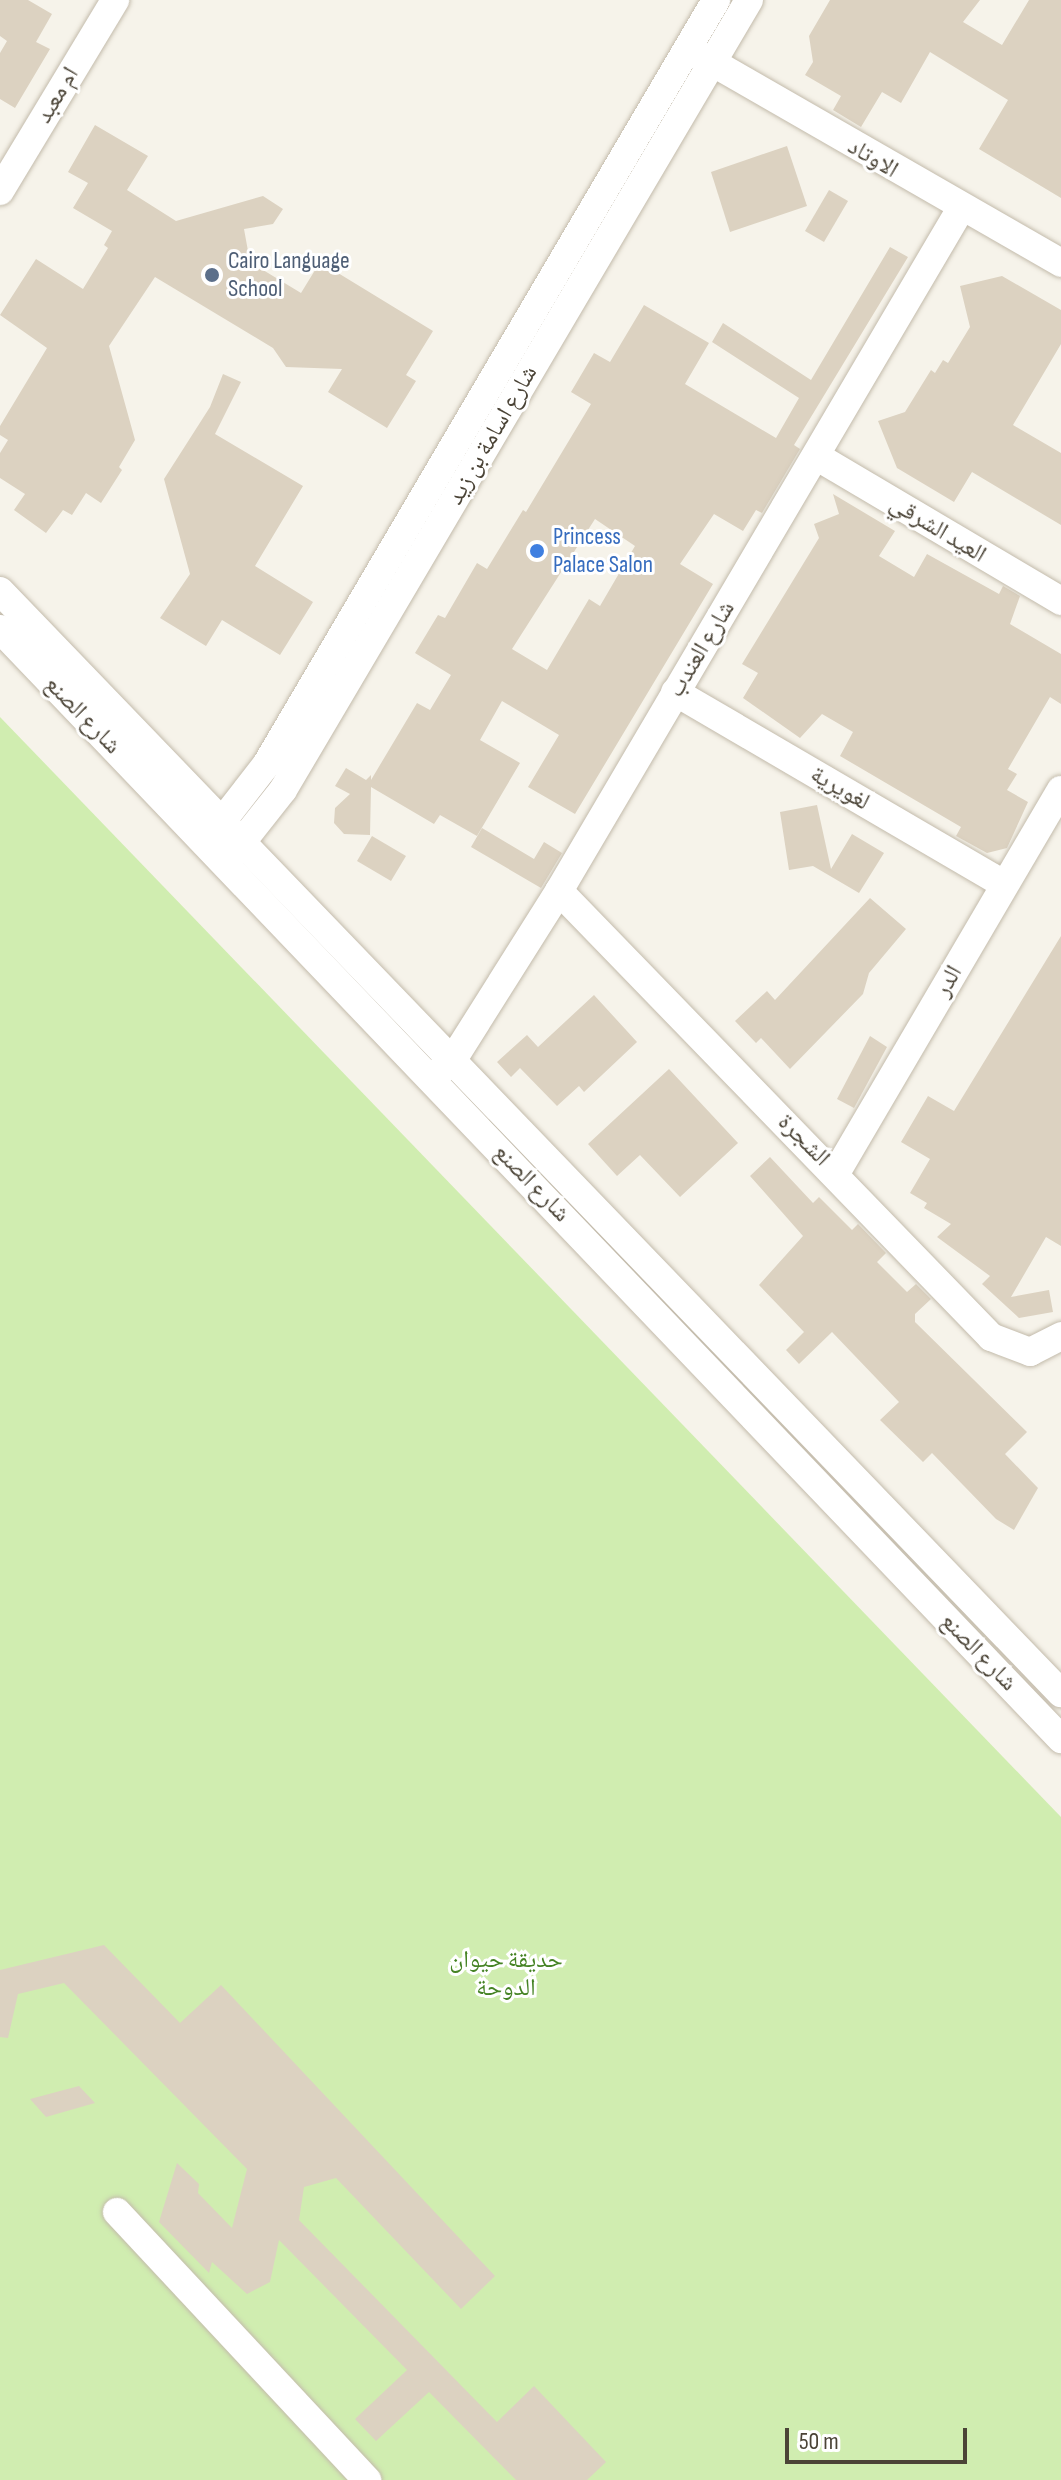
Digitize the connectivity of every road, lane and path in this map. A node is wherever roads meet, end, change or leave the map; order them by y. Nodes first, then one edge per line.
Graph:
1 (115, 0) edge
2 (716, 0) edge
3 (749, 0) edge
4 (699, 55) junction
5 (0, 191) edge
6 (960, 210) junction
7 (1061, 263) edge
8 (816, 456) junction
9 (0, 591) edge
10 (1061, 601) edge
11 (0, 629) edge
12 (675, 692) junction
13 (1061, 790) edge
14 (224, 823) junction
15 (203, 841) junction
16 (234, 853) junction
17 (1004, 884) junction
18 (559, 891) junction
19 (440, 1068) junction
20 (836, 1173) junction
21 (1061, 1336) edge
22 (869, 1494) junction
23 (847, 1514) junction
24 (1061, 1693) edge
25 (1061, 1739) edge
26 (117, 2212) dead end
27 (367, 2480) edge

1 - 5 street, ام معبد
2 - 4 street, شارع اسامة بن زيد
3 - 4 street, شارع اسامة بن زيد
4 - 6 street, الاوتاد
4 - 14 street, شارع اسامة بن زيد
4 - 16 street, شارع اسامة بن زيد
6 - 7 street, الاوتاد
6 - 8 street, شارع العندب
8 - 10 street, العيد الشرقي
8 - 12 street, شارع العندب
9 - 14 street, شارع الصنع
11 - 15 street, شارع الصنع
12 - 17 street, لغويرية
12 - 18 street, شارع العندب
13 - 17 street, الدر
14 - 15 street, شارع اسامة بن زيد
14 - 16 street, شارع الصنع
15 - 16 street, شارع الصنع
16 - 19 street, شارع الصنع
17 - 20 street, الدر
18 - 19 street, شارع العندب
18 - 20 street, الشجرة
19 - 22 street, شارع الصنع
19 - 23 street, شارع الصنع
20 - 21 street, الشجرة
22 - 23 street
22 - 24 street, شارع الصنع
23 - 25 street, شارع الصنع
26 - 27 street

